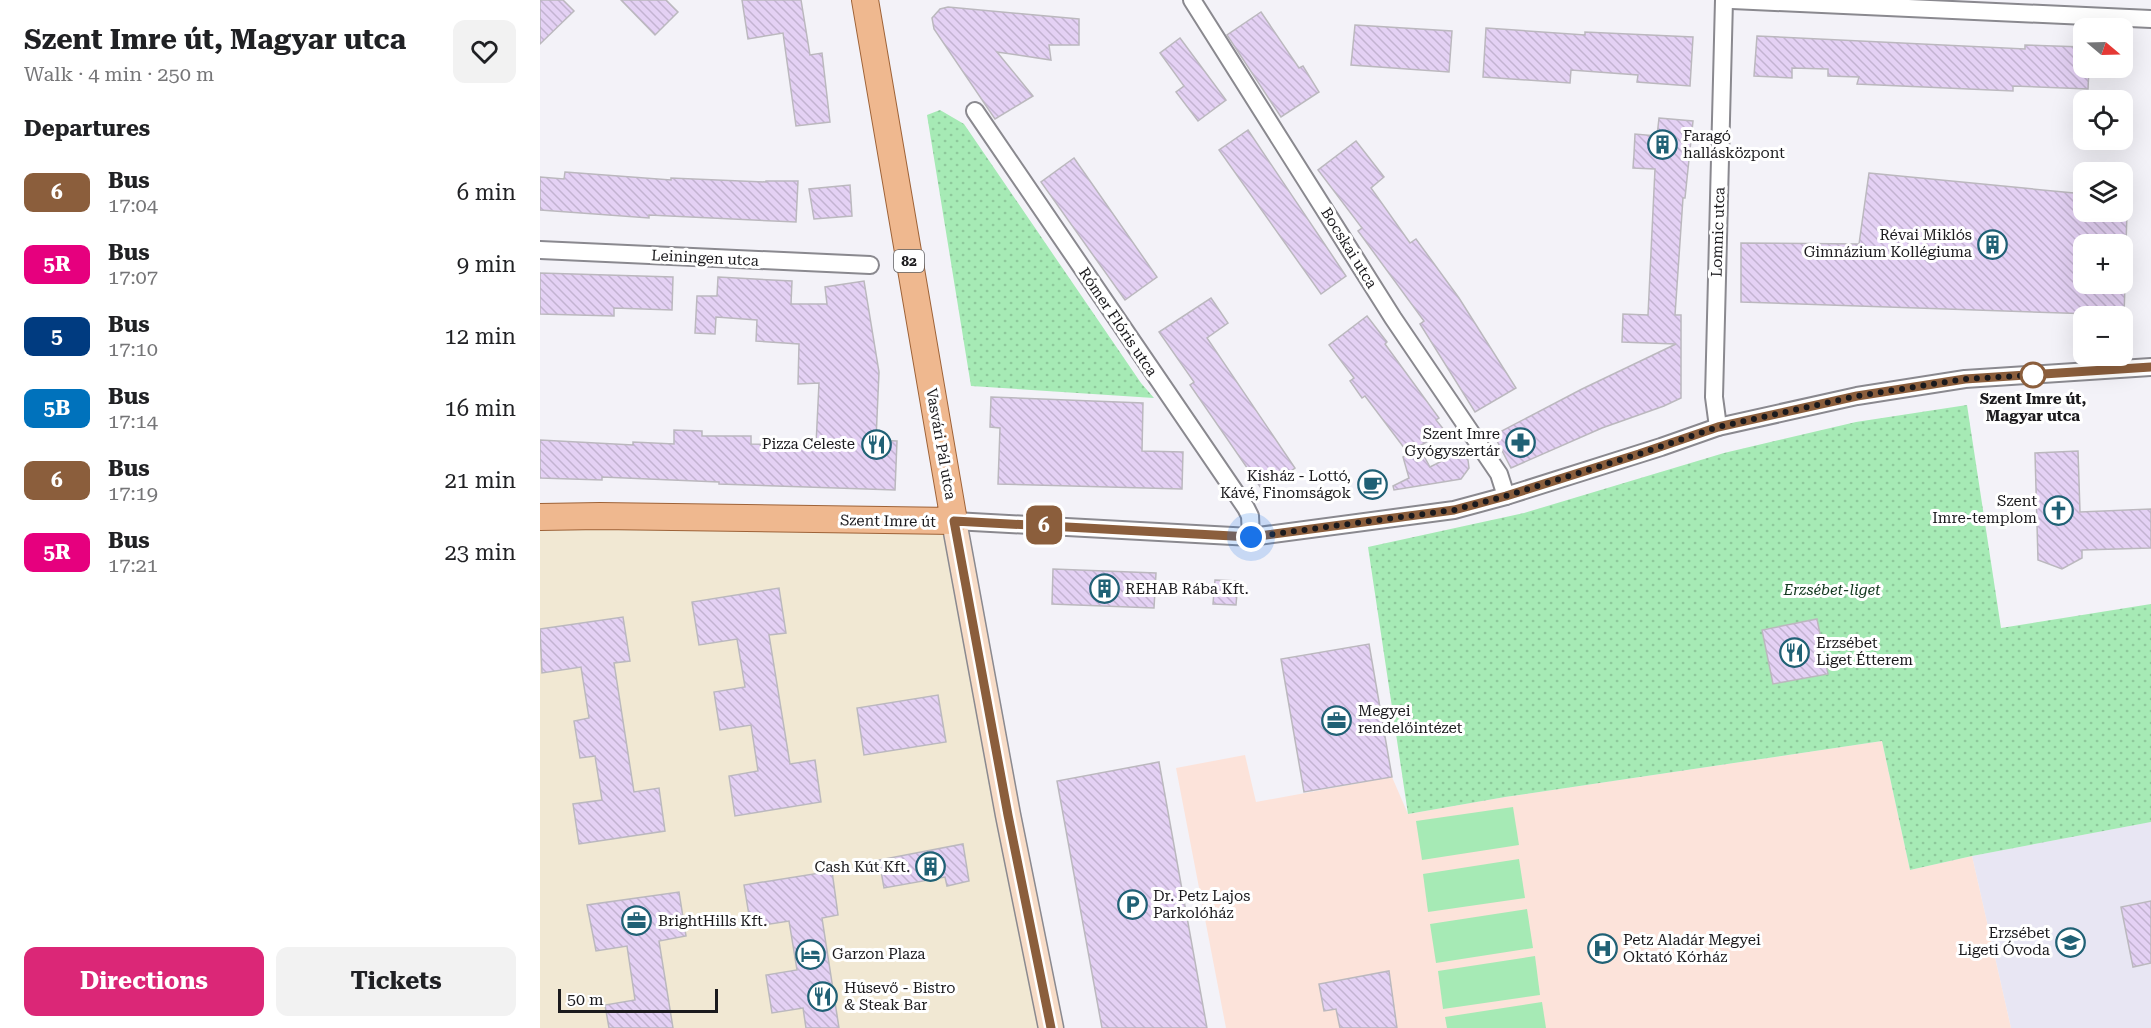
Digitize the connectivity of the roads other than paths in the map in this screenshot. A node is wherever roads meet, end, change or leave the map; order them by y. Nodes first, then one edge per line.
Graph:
1 (865, 0) edge
2 (1192, 0) edge
3 (1725, 0) edge
4 (1732, 0) edge
5 (2151, 20) edge
6 (975, 111) dead end
7 (540, 250) edge
8 (870, 265) dead end
9 (2151, 367) edge
10 (1718, 427) junction
11 (1506, 496) junction
12 (540, 517) edge
13 (954, 521) junction
14 (1251, 537) junction
15 (1051, 1028) edge

1 - 13 main road, Vasvári Pál utca / 82
2 - 11 street, Bocskai utca
3 - 10 street, Lomnic utca
4 - 5 street
6 - 14 street, Rómer Flóris utca
7 - 8 street, Leiningen utca
9 - 10 street, Szent Imre út
10 - 11 street, Szent Imre út
11 - 14 street, Szent Imre út
12 - 13 main road, Szent Imre út
13 - 14 street, Szent Imre út
13 - 15 street, Vasvári Pál utca

